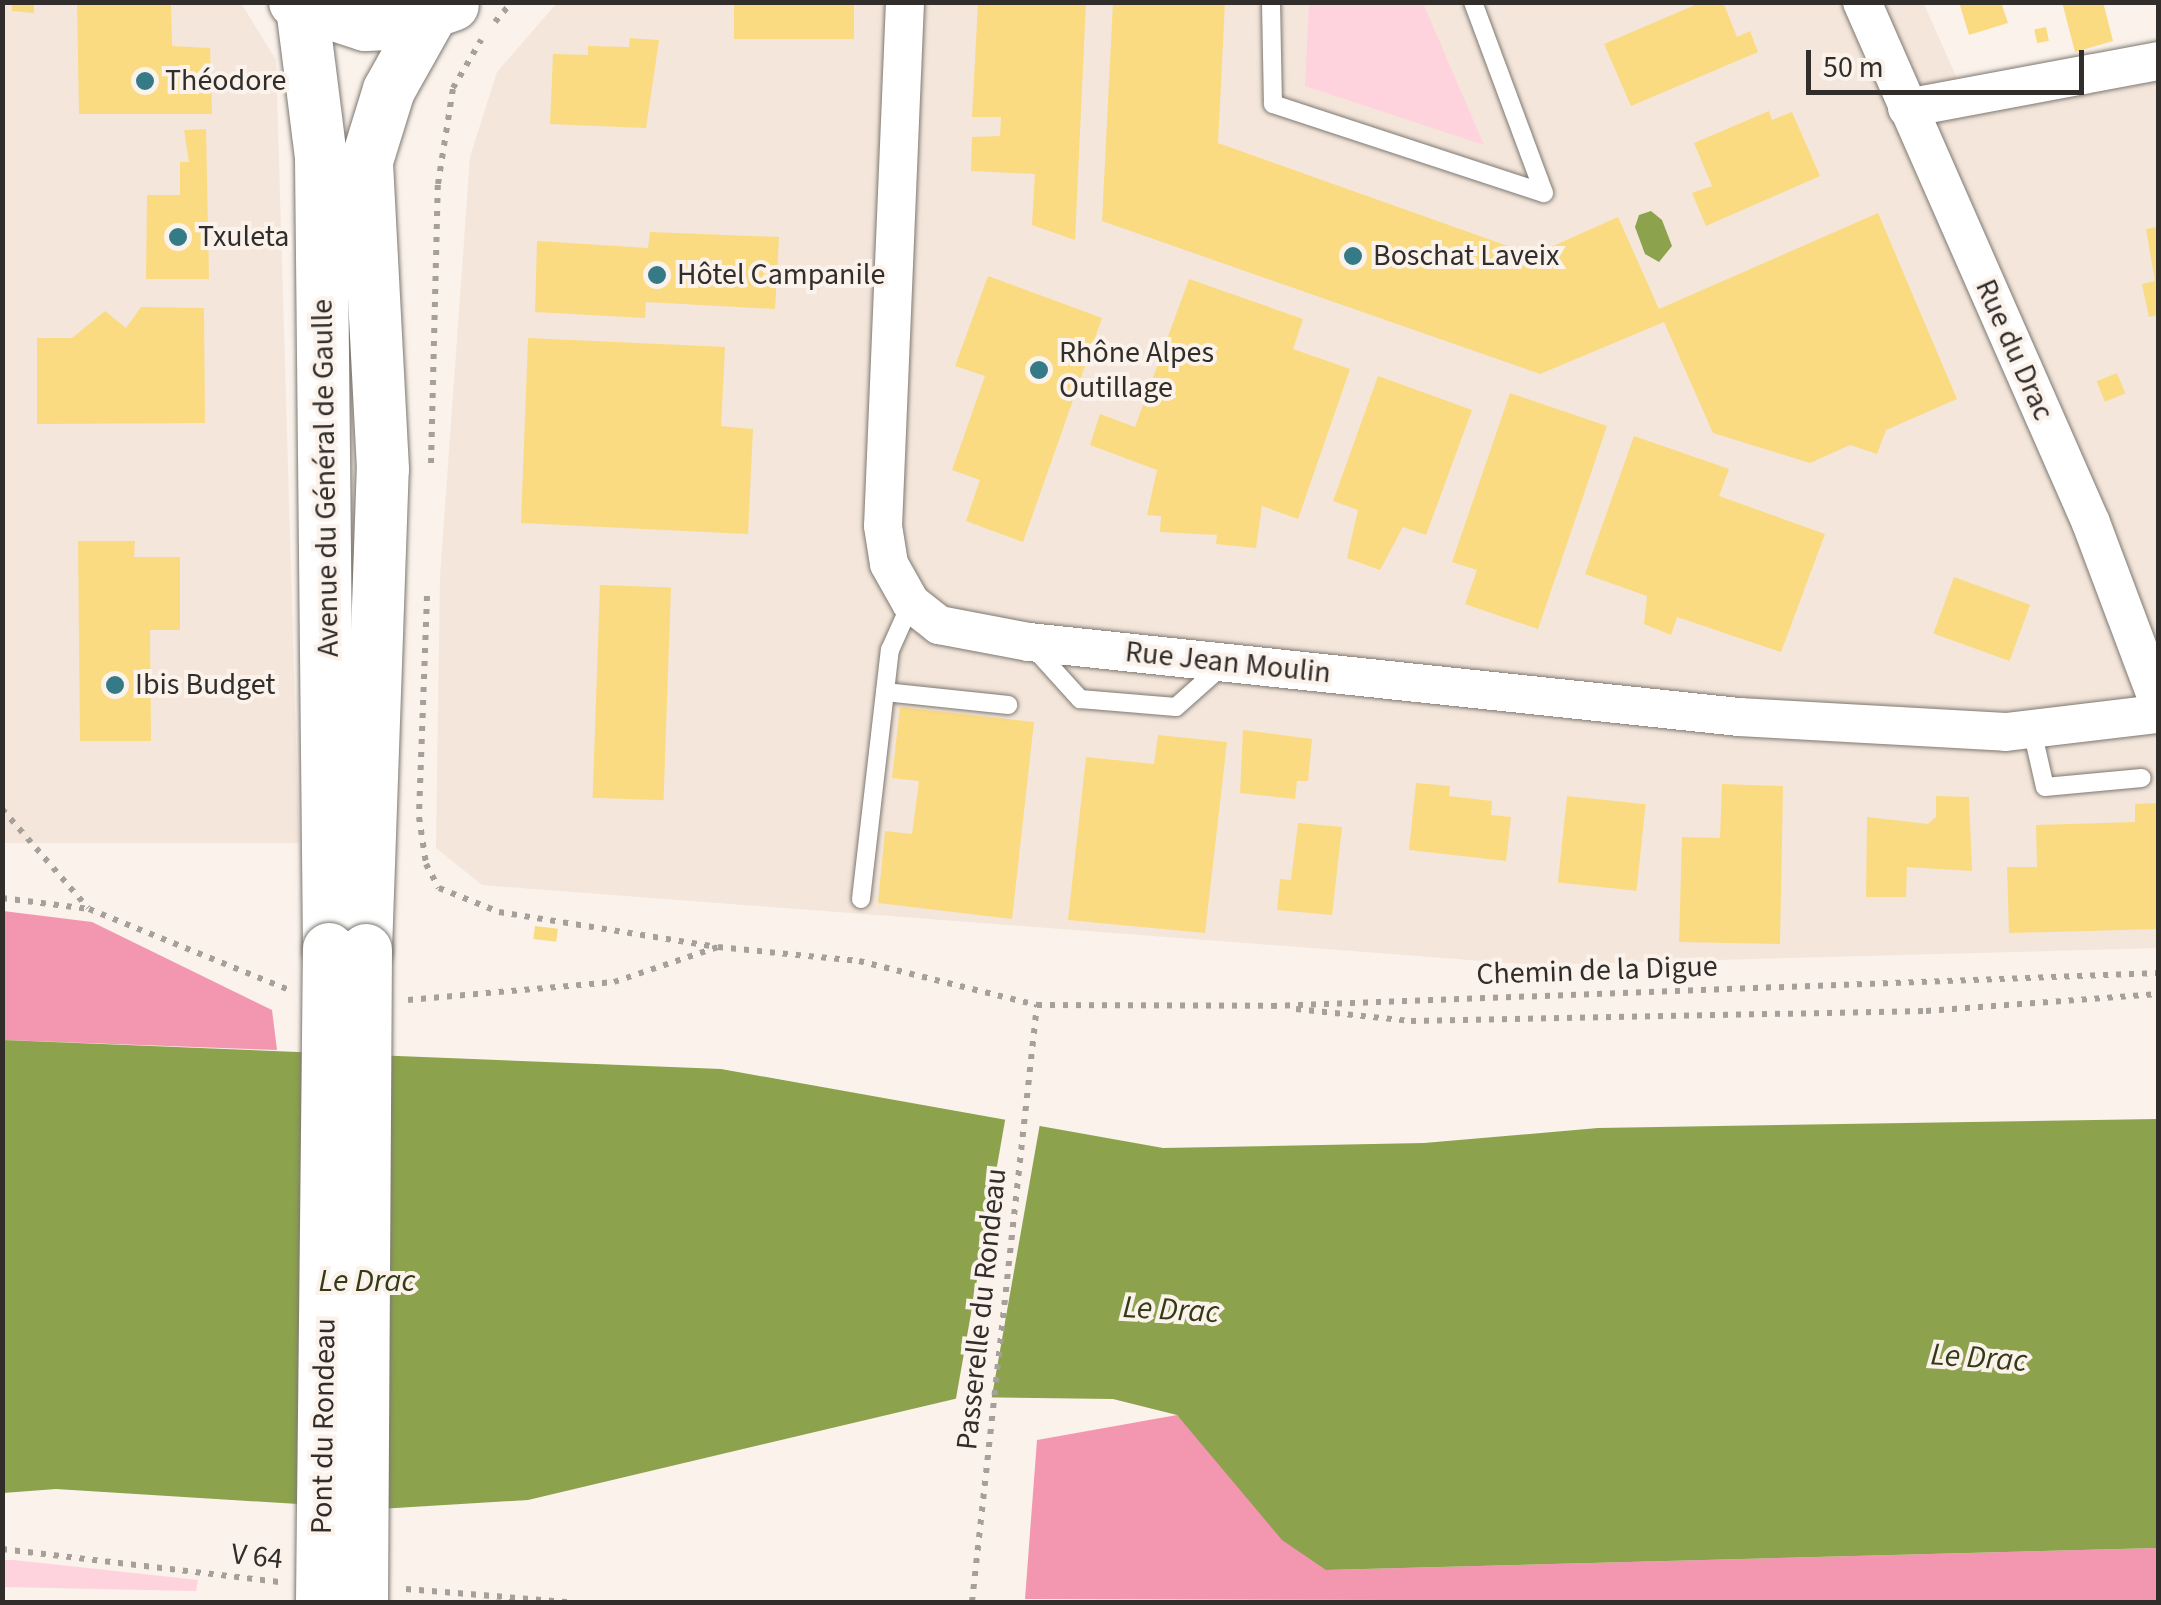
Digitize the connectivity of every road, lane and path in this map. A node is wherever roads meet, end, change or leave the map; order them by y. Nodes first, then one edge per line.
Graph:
1 (512, 2) edge
2 (905, 2) edge
3 (1271, 2) edge
4 (1473, 2) edge
5 (1862, 2) edge
6 (299, 5) edge
7 (444, 10) edge
8 (2158, 60) edge
9 (1907, 108) junction
10 (430, 470) dead end
11 (427, 583) dead end
12 (911, 603) junction
13 (1028, 642) junction
14 (1225, 663) junction
15 (884, 692) junction
16 (2158, 701) edge
17 (1008, 705) dead end
18 (2158, 714) edge
19 (2032, 730) junction
20 (2142, 778) dead end
21 (2, 810) edge
22 (2, 898) edge
23 (861, 899) dead end
24 (89, 910) junction
25 (718, 947) junction
26 (347, 950) junction
27 (2158, 973) edge
28 (297, 993) dead end
29 (2158, 994) edge
30 (395, 999) dead end
31 (1037, 1005) junction
32 (1272, 1006) junction
33 (2, 1550) edge
34 (303, 1593) edge
35 (379, 1596) edge
36 (569, 1602) edge
37 (972, 1602) edge

1 - 10 path
2 - 12 street
3 - 4 lane
5 - 9 street, Rue du Drac
6 - 7 main road
6 - 26 main road, Avenue du Général de Gaulle
7 - 26 main road
8 - 9 street
9 - 16 street, Rue du Drac
11 - 25 path, Chemin de la Digue
12 - 13 street, Rue Jean Moulin
12 - 15 lane
13 - 14 street, Rue Jean Moulin
13 - 14 lane
14 - 19 street, Rue Jean Moulin
15 - 17 lane
15 - 23 lane
18 - 19 street, Rue Jean Moulin
19 - 20 lane
21 - 24 path
22 - 24 path
24 - 28 path
25 - 30 path
25 - 31 path, Chemin de la Digue
26 - 34 main road, Pont du Rondeau, bridge
26 - 35 main road, bridge
27 - 32 path, Chemin de la Digue
29 - 32 path
31 - 32 path, Chemin de la Digue
31 - 37 path, Passerelle du Rondeau
33 - 34 path, V 64
35 - 36 path

